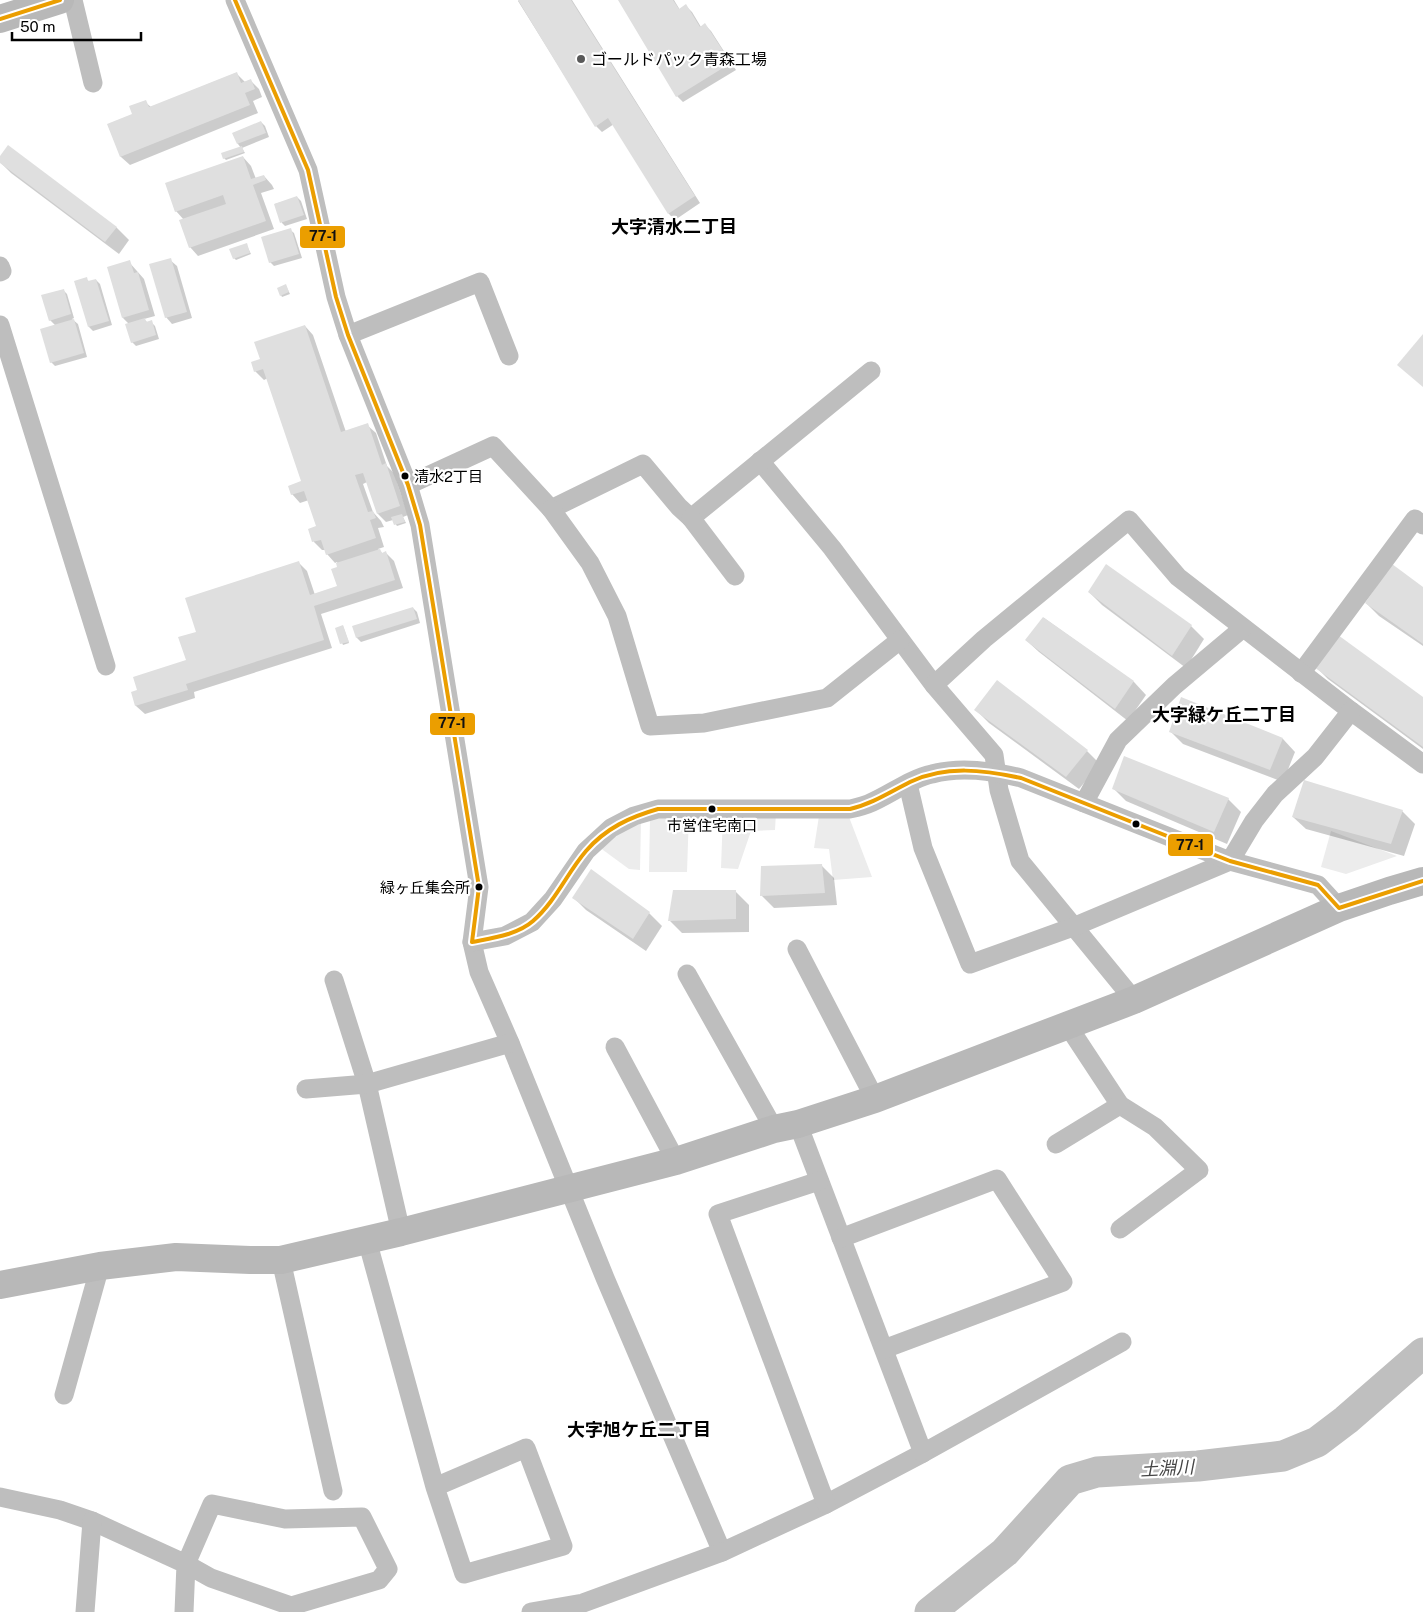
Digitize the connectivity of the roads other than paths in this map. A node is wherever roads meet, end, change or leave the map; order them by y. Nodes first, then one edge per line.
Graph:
1 (60, 0) edge
2 (73, 0) edge
3 (235, 0) edge
4 (0, 18) edge
5 (93, 84) dead end
6 (0, 266) edge
7 (0, 272) edge
8 (0, 325) edge
9 (348, 335) junction
10 (509, 356) dead end
11 (871, 371) dead end
12 (760, 461) junction
13 (408, 485) junction
14 (551, 509) junction
15 (691, 518) junction
16 (1423, 525) edge
17 (735, 576) dead end
18 (1243, 628) junction
19 (900, 640) junction
20 (106, 666) dead end
21 (1301, 673) junction
22 (934, 685) junction
23 (1351, 711) junction
24 (1423, 764) edge
25 (996, 772) junction
26 (908, 784) junction
27 (1084, 803) junction
28 (1230, 861) junction
29 (1423, 881) edge
30 (1340, 908) junction
31 (1073, 927) junction
32 (472, 942) junction
33 (797, 949) dead end
34 (688, 974) dead end
35 (334, 980) dead end
36 (1134, 1000) junction
37 (1068, 1026) junction
38 (510, 1043) junction
39 (615, 1047) dead end
40 (366, 1084) junction
41 (306, 1089) dead end
42 (874, 1099) junction
43 (1120, 1105) junction
44 (786, 1126) junction
45 (1056, 1144) dead end
46 (676, 1161) junction
47 (819, 1181) junction
48 (568, 1188) junction
49 (1120, 1228) dead end
50 (401, 1232) junction
51 (841, 1238) junction
52 (367, 1240) junction
53 (282, 1260) junction
54 (100, 1266) junction
55 (0, 1285) edge
56 (1122, 1342) dead end
57 (884, 1349) junction
58 (64, 1395) dead end
59 (923, 1453) junction
60 (435, 1487) junction
61 (333, 1491) dead end
62 (0, 1497) edge
63 (826, 1504) junction
64 (92, 1521) junction
65 (722, 1552) junction
66 (186, 1564) junction
67 (85, 1612) edge
68 (184, 1612) edge
69 (531, 1612) edge

1 - 4 street
2 - 5 street
3 - 9 street
6 - 7 street
8 - 20 street
9 - 10 street
9 - 13 street
11 - 12 street
12 - 15 street
12 - 19 street
13 - 14 street
13 - 32 street
14 - 15 street
14 - 19 street
15 - 17 street
16 - 21 street
18 - 21 street
18 - 22 street
18 - 27 street
19 - 22 street
21 - 23 street
22 - 25 street
23 - 24 street
23 - 28 street
25 - 26 street
25 - 27 street
25 - 31 street
26 - 31 street
26 - 32 street
27 - 28 street
28 - 30 street
28 - 31 street
29 - 30 street
30 - 36 street
31 - 36 street
32 - 38 street
33 - 42 street
34 - 44 street
35 - 40 street
36 - 37 street
37 - 42 street
37 - 43 street
38 - 40 street
38 - 48 street
39 - 46 street
40 - 41 street
40 - 50 street
42 - 44 street
43 - 45 street
43 - 49 street
44 - 46 street
44 - 47 street
46 - 48 street
47 - 51 street
47 - 63 street
48 - 50 street
48 - 65 street
50 - 52 street
51 - 57 street
51 - 57 street
52 - 53 street
52 - 60 street
53 - 54 street
53 - 61 street
54 - 55 street
54 - 58 street
56 - 59 street
57 - 59 street
59 - 63 street
60 - 60 street
62 - 64 street
63 - 65 street
64 - 66 street
64 - 67 street
65 - 69 street
66 - 66 street
66 - 68 street

